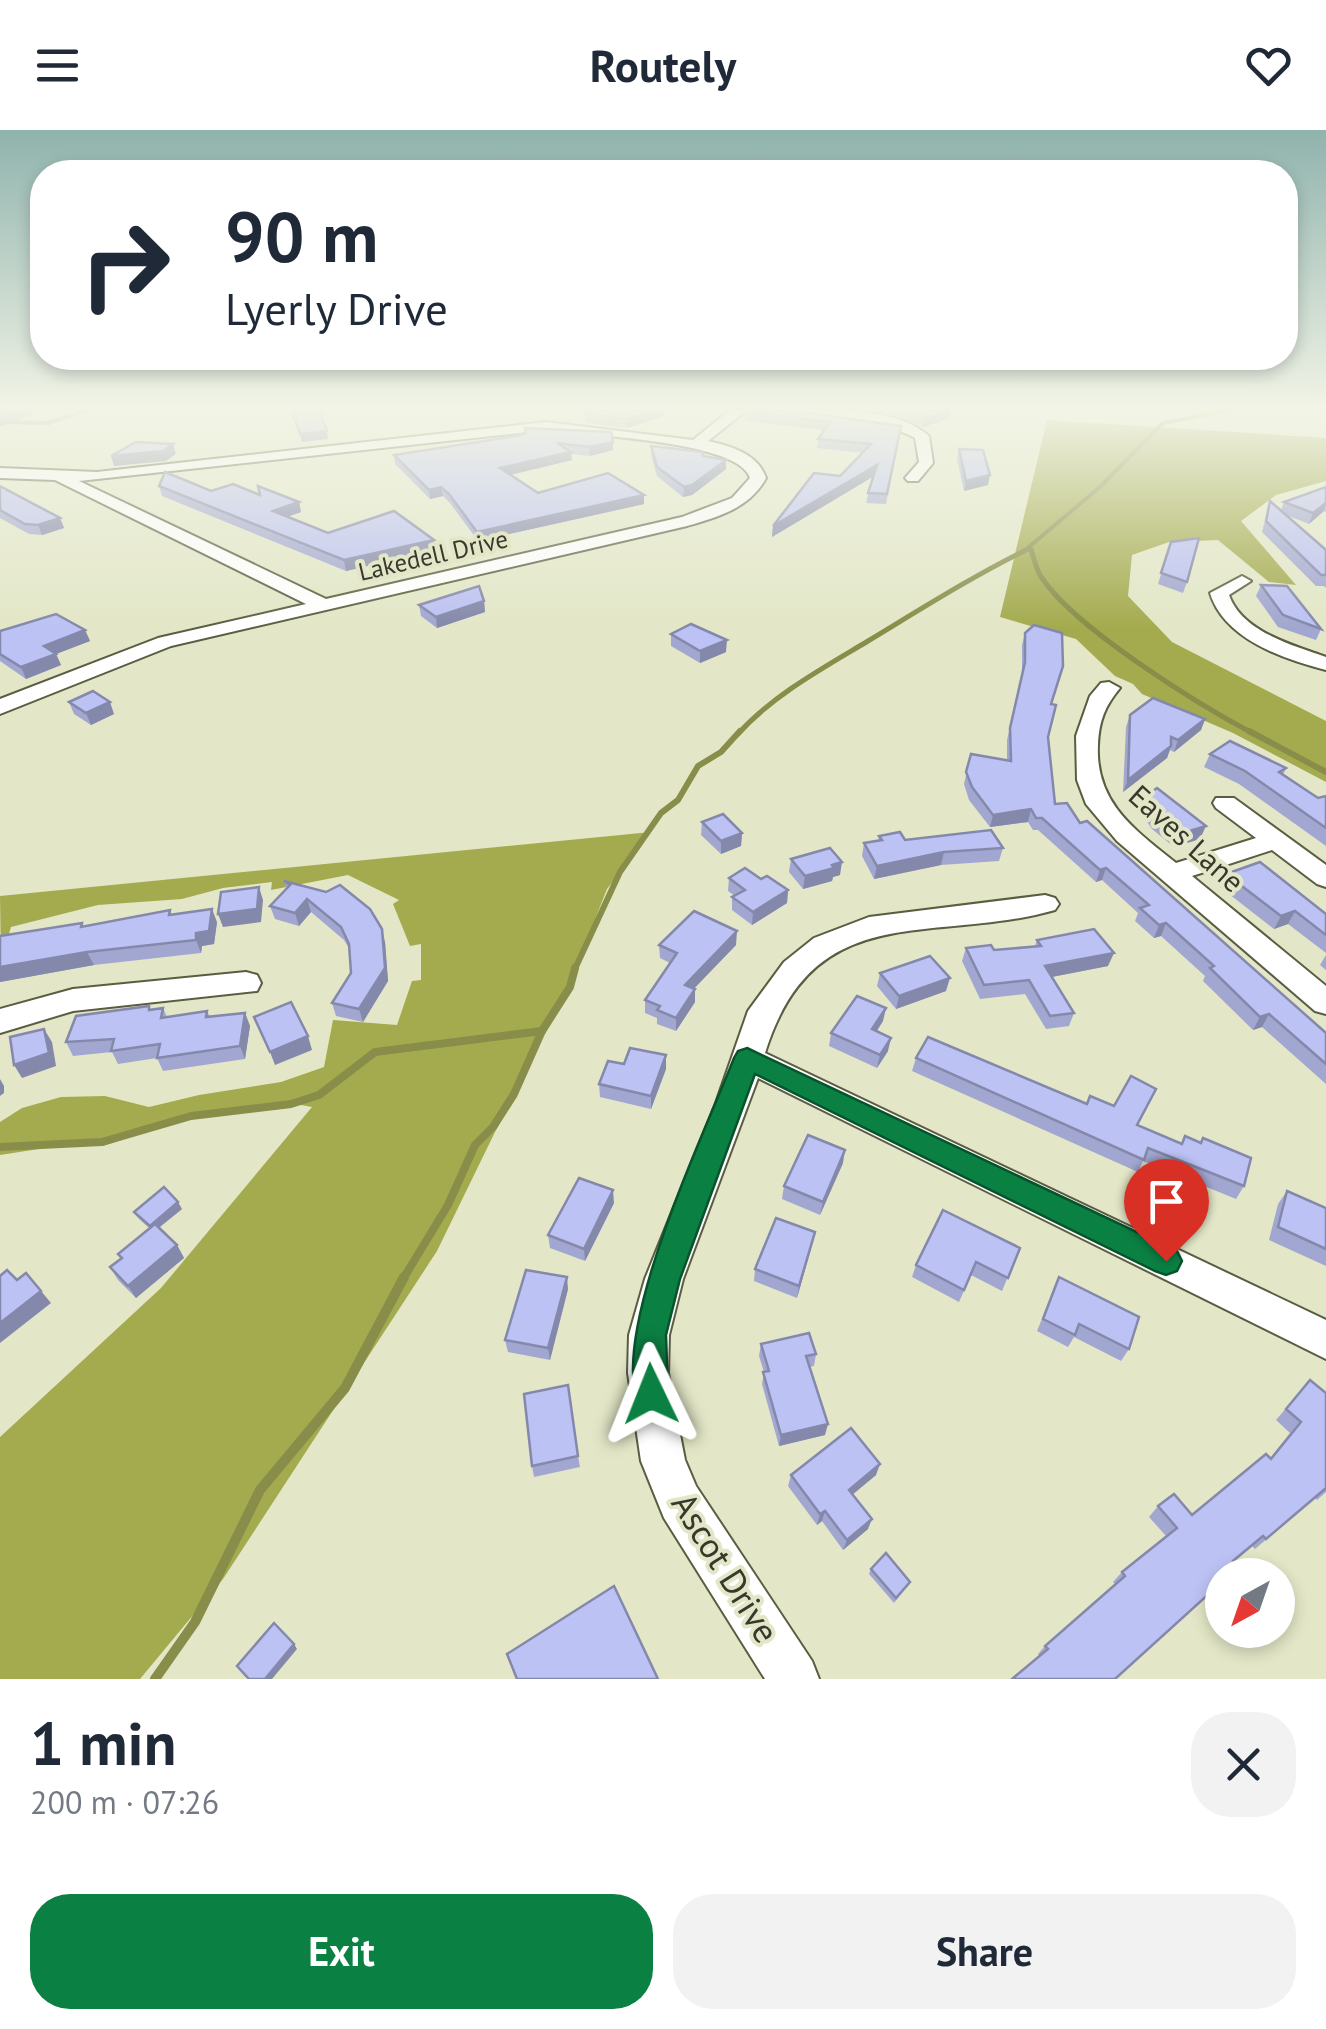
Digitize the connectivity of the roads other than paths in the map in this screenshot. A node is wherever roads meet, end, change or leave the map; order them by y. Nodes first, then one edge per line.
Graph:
1 (70, 482) edge
2 (756, 482) edge
3 (1242, 581) dead end
4 (323, 606) junction
5 (1326, 664) edge
6 (1109, 688) dead end
7 (0, 706) edge
8 (1224, 803) dead end
9 (1275, 840) junction
10 (1172, 874) junction
11 (1326, 878) edge
12 (1045, 904) dead end
13 (246, 982) dead end
14 (1326, 1003) edge
15 (0, 1021) edge
16 (747, 1058) junction
17 (1326, 1340) edge
18 (794, 1679) edge

1 - 4 street
2 - 4 street, Lakedell Drive
3 - 5 street
4 - 7 street, Lakedell Drive
6 - 10 street, Eaves Lane
8 - 9 street
9 - 10 street
9 - 11 street
10 - 14 street, Eaves Lane
12 - 16 street, Ascot Drive
13 - 15 street
16 - 17 street
16 - 18 street, Ascot Drive

